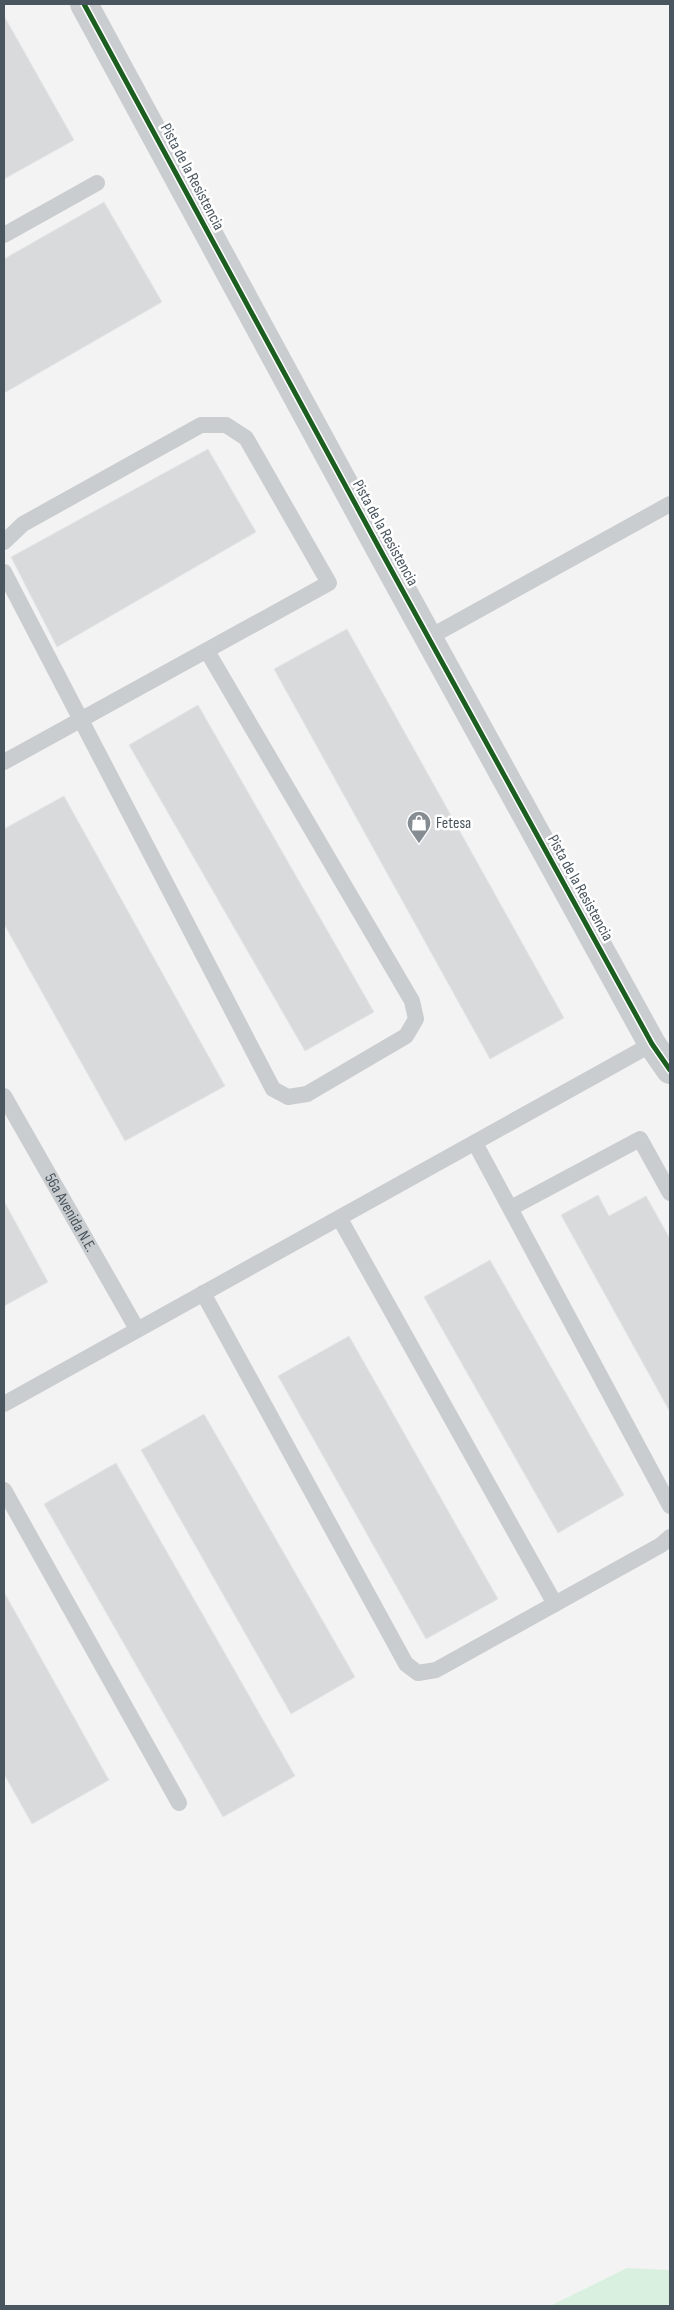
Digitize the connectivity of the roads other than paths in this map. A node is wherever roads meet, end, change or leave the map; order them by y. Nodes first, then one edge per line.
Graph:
1 (92, 6) edge
2 (96, 182) dead end
3 (4, 235) edge
4 (670, 504) edge
5 (4, 542) edge
6 (4, 572) edge
7 (428, 638) junction
8 (207, 651) junction
9 (80, 720) junction
10 (4, 762) edge
11 (652, 1044) junction
12 (670, 1070) edge
13 (4, 1096) edge
14 (475, 1143) junction
15 (670, 1193) edge
16 (511, 1208) junction
17 (340, 1219) junction
18 (203, 1293) junction
19 (137, 1329) junction
20 (4, 1404) edge
21 (4, 1490) edge
22 (670, 1506) edge
23 (670, 1537) edge
24 (555, 1604) junction
25 (179, 1803) dead end

1 - 7 street, Pista de la Resistencia
2 - 3 lane
4 - 7 lane
5 - 8 lane
6 - 9 lane
7 - 11 street, Pista de la Resistencia
8 - 9 lane
8 - 9 lane
9 - 10 lane
11 - 12 street, Pista de la Resistencia
11 - 14 lane
13 - 19 lane, 56a Avenida N.E.
14 - 16 lane
14 - 17 lane
15 - 16 lane
16 - 22 lane
17 - 18 lane
17 - 24 lane
18 - 19 lane
18 - 24 lane
19 - 20 lane
21 - 25 lane
23 - 24 lane

